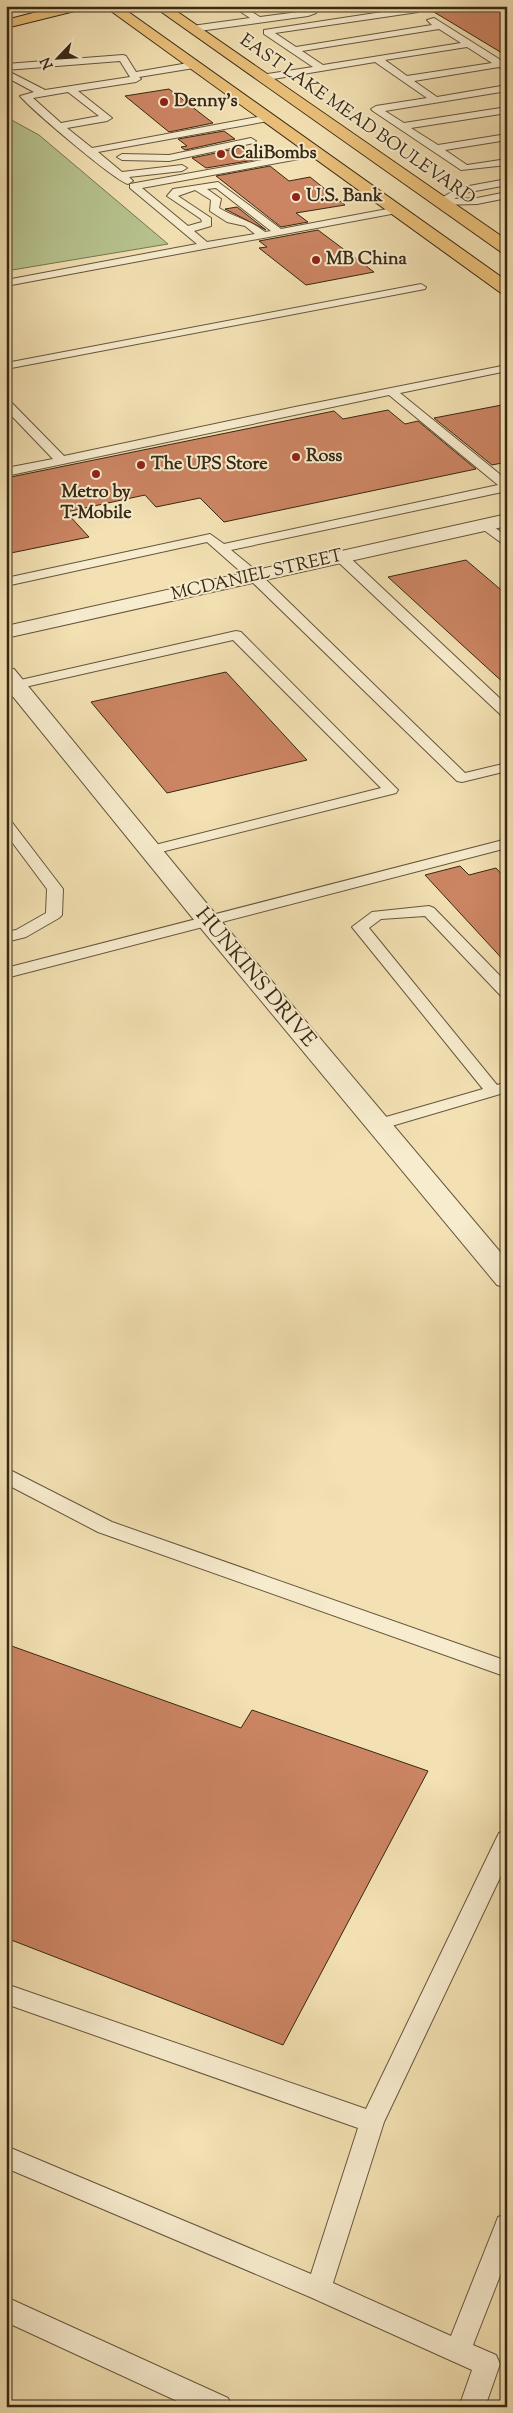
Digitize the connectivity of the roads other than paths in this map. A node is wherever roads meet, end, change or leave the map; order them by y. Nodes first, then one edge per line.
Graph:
1 (78, 6) edge
2 (111, 6) edge
3 (160, 6) edge
4 (236, 6) edge
5 (313, 6) edge
6 (362, 6) edge
7 (412, 8) edge
8 (376, 16) junction
9 (258, 20) junction
10 (6, 24) edge
11 (440, 26) junction
12 (192, 28) junction
13 (228, 34) dead end
14 (205, 38) junction
15 (469, 44) junction
16 (294, 50) junction
17 (377, 59) junction
18 (194, 65) junction
19 (6, 66) edge
20 (503, 66) edge
21 (321, 68) junction
22 (6, 73) edge
23 (133, 75) junction
24 (262, 78) junction
25 (406, 79) junction
26 (507, 88) edge
27 (70, 89) junction
28 (44, 93) junction
29 (435, 100) junction
30 (507, 110) edge
31 (268, 118) junction
32 (59, 126) junction
33 (229, 126) junction
34 (403, 126) junction
35 (507, 137) edge
36 (251, 141) junction
37 (110, 147) junction
38 (434, 149) junction
39 (313, 150) junction
40 (89, 151) junction
41 (264, 151) junction
42 (122, 157) junction
43 (277, 161) junction
44 (507, 162) edge
45 (141, 171) junction
46 (119, 175) junction
47 (507, 182) edge
48 (134, 186) junction
49 (197, 187) junction
50 (507, 195) edge
51 (440, 202) junction
52 (398, 210) junction
53 (187, 230) junction
54 (280, 232) junction
55 (264, 235) junction
56 (205, 246) junction
57 (507, 248) edge
58 (6, 283) edge
59 (421, 287) dead end
60 (507, 289) edge
61 (6, 366) edge
62 (507, 368) edge
63 (391, 391) junction
64 (6, 403) edge
65 (62, 461) junction
66 (6, 472) edge
67 (507, 486) edge
68 (507, 520) edge
69 (485, 525) junction
70 (507, 542) edge
71 (222, 548) junction
72 (341, 557) junction
73 (254, 576) junction
74 (6, 582) edge
75 (6, 632) edge
76 (11, 680) edge
77 (507, 713) edge
78 (507, 766) edge
79 (6, 824) edge
80 (507, 843) edge
81 (152, 850) junction
82 (208, 921) junction
83 (6, 937) edge
84 (6, 973) edge
85 (507, 993) edge
86 (500, 1089) edge
87 (378, 1126) junction
88 (507, 1279) edge
89 (6, 1475) edge
90 (507, 1669) edge
91 (507, 1839) edge
92 (6, 1994) edge
93 (372, 2122) junction
94 (6, 2157) edge
95 (507, 2225) edge
96 (319, 2289) junction
97 (6, 2309) edge
98 (458, 2352) junction
99 (219, 2407) edge
100 (472, 2407) edge

1 - 10 main road
2 - 18 main road
3 - 12 main road, EAST LAKE MEAD BOULEVARD
4 - 9 lane
5 - 9 lane
6 - 8 lane
7 - 8 lane
7 - 11 lane
8 - 16 lane
9 - 12 lane
11 - 15 lane
11 - 16 lane
12 - 14 main road, EAST LAKE MEAD BOULEVARD
13 - 14 lane
14 - 24 main road, EAST LAKE MEAD BOULEVARD
15 - 17 lane
15 - 20 lane
16 - 21 lane
17 - 21 lane
17 - 25 lane
18 - 23 lane
18 - 31 main road
19 - 23 lane
20 - 25 lane
21 - 24 lane
22 - 28 lane
23 - 27 lane
24 - 51 main road, EAST LAKE MEAD BOULEVARD
25 - 29 lane
26 - 29 lane
27 - 28 lane
27 - 32 lane
28 - 32 lane
29 - 34 lane
30 - 34 lane
31 - 33 lane
31 - 39 main road
32 - 40 lane
33 - 36 lane
33 - 37 lane
34 - 38 lane
35 - 38 lane
36 - 41 lane
36 - 42 lane
37 - 40 lane
37 - 42 lane
38 - 44 lane
39 - 41 lane
39 - 43 lane
39 - 52 main road
40 - 46 lane
41 - 43 lane
41 - 45 lane
42 - 45 lane
43 - 48 lane
45 - 46 lane
46 - 48 lane
47 - 51 lane
48 - 53 lane
49 - 53 lane
49 - 54 lane
49 - 55 lane
50 - 51 lane
51 - 52 main road
51 - 57 main road, EAST LAKE MEAD BOULEVARD
52 - 54 lane
52 - 60 main road
53 - 56 lane
54 - 55 lane
55 - 56 lane
56 - 58 lane
59 - 61 lane
62 - 63 lane
63 - 65 lane
63 - 67 lane
64 - 65 lane
65 - 66 lane
67 - 71 lane
68 - 69 street, MCDANIEL STREET
69 - 70 lane
69 - 72 street, MCDANIEL STREET
71 - 73 lane
71 - 74 lane
72 - 73 street, MCDANIEL STREET
72 - 77 lane
73 - 75 street, MCDANIEL STREET
73 - 78 lane
76 - 81 street, HUNKINS DRIVE
76 - 81 lane
79 - 83 lane
80 - 82 lane
81 - 82 street, HUNKINS DRIVE
82 - 84 lane
82 - 87 street, HUNKINS DRIVE
85 - 86 lane
86 - 87 lane
87 - 88 street, HUNKINS DRIVE
89 - 90 lane
91 - 93 lane
92 - 93 lane
93 - 96 lane
94 - 96 lane
95 - 98 lane
96 - 98 lane
97 - 99 lane
98 - 100 lane

